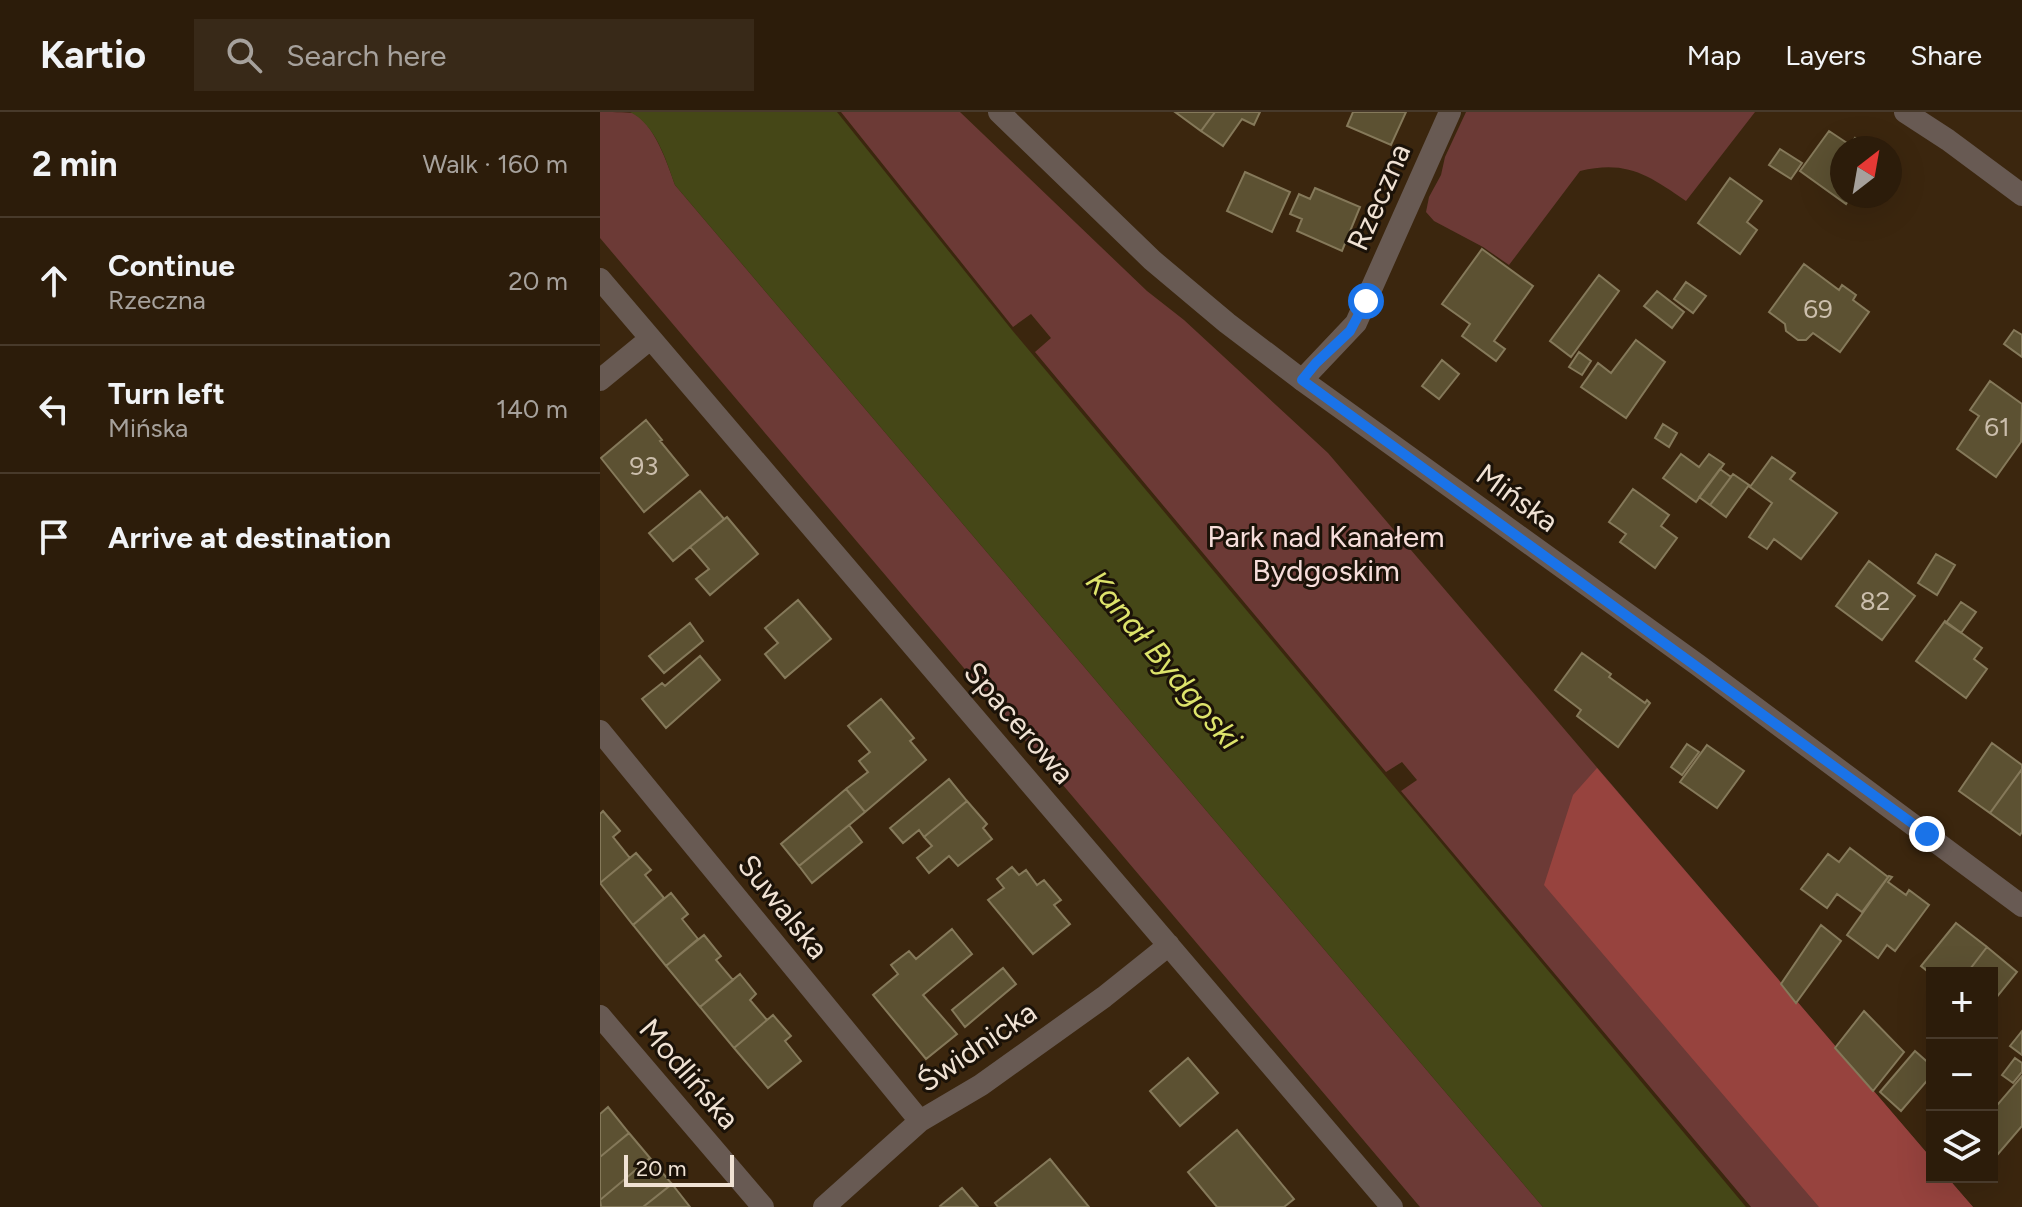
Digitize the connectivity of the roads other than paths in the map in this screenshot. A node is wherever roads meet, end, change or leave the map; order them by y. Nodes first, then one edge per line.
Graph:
1 (999, 112) edge
2 (1450, 112) edge
3 (1905, 112) edge
4 (2022, 195) edge
5 (600, 279) edge
6 (650, 339) junction
7 (600, 380) edge
8 (1302, 380) junction
9 (600, 731) edge
10 (2022, 906) edge
11 (1169, 945) junction
12 (600, 1016) edge
13 (920, 1121) junction
14 (1387, 1205) edge
15 (763, 1207) edge
16 (824, 1207) edge

1 - 8 street, Mińska
2 - 8 street, Rzeczna
3 - 4 street
5 - 6 street, Spacerowa
6 - 7 street
6 - 11 street, Spacerowa
8 - 10 street, Mińska
9 - 13 street, Suwalska
11 - 13 street, Świdnicka
11 - 14 street, Spacerowa
12 - 15 street, Modlińska
13 - 16 street, Świdnicka

